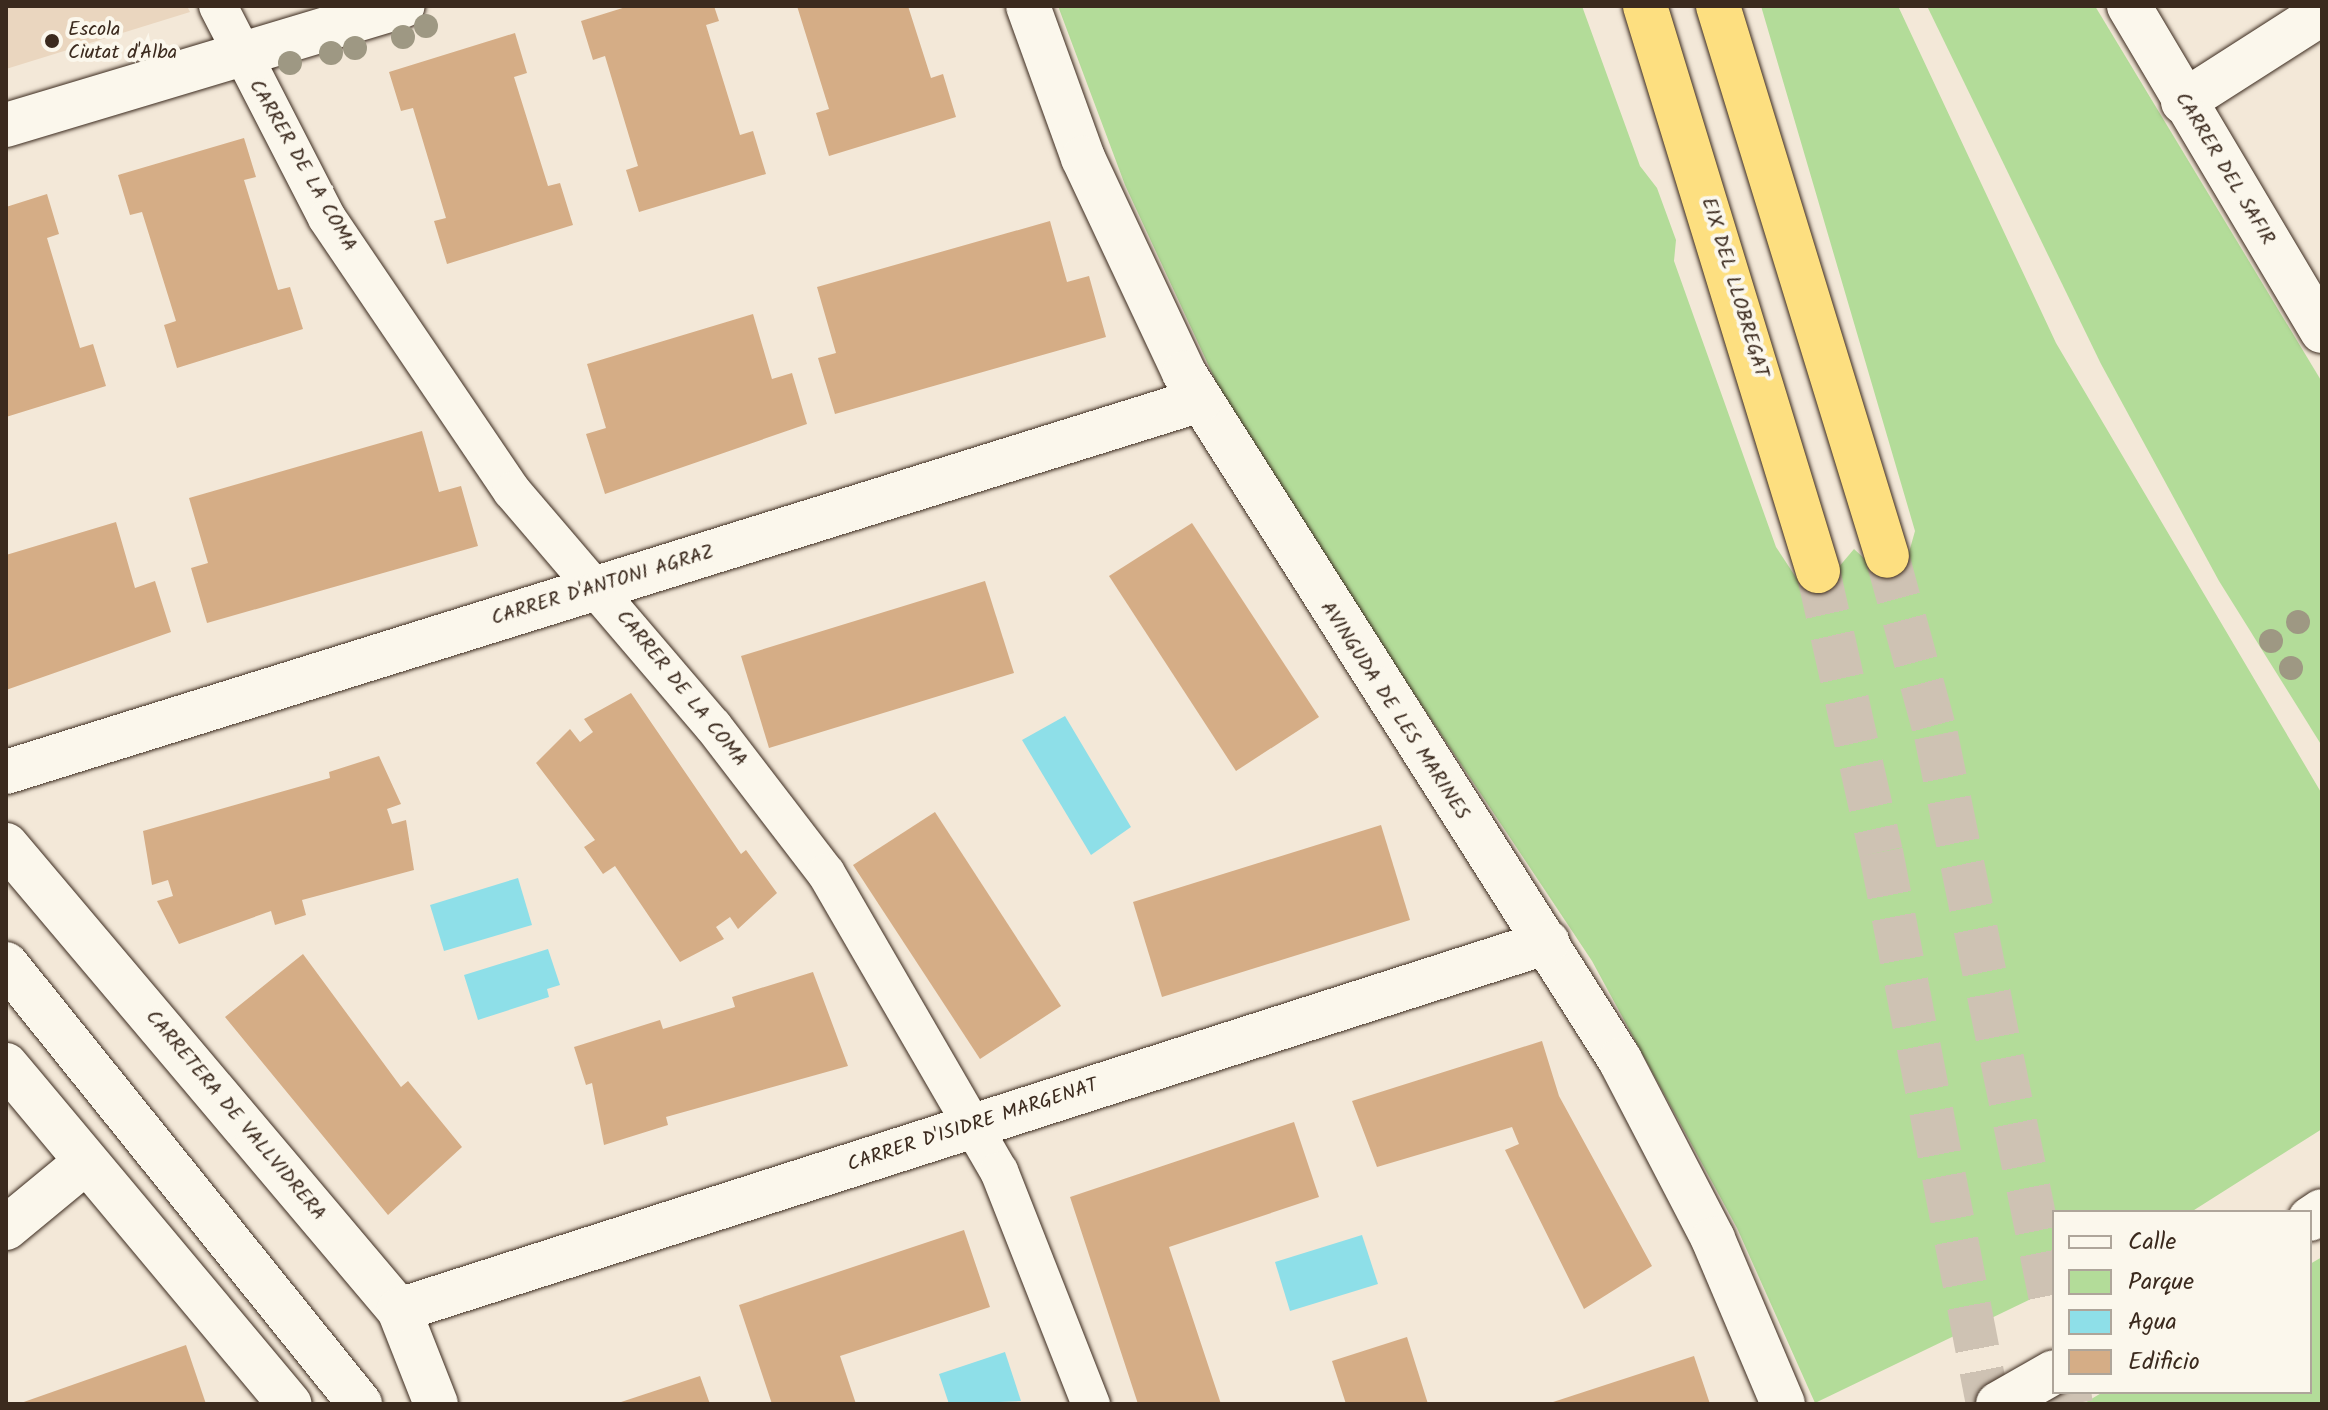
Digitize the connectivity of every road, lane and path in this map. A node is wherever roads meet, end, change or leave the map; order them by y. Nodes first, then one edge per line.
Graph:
1 (218, 6) edge
2 (403, 6) edge
3 (1028, 6) edge
4 (1645, 6) edge
5 (1718, 6) edge
6 (2129, 6) edge
7 (2322, 13) edge
8 (238, 56) junction
9 (2183, 102) junction
10 (6, 125) edge
11 (2322, 331) edge
12 (1200, 400) junction
13 (1887, 556) tunnel mouth
14 (1818, 571) tunnel mouth
15 (598, 587) junction
16 (6, 772) edge
17 (6, 845) edge
18 (1548, 942) junction
19 (6, 964) edge
20 (6, 1065) edge
21 (976, 1125) junction
22 (86, 1162) junction
23 (6, 1228) edge
24 (399, 1310) junction
25 (2052, 1373) edge
26 (289, 1404) edge
27 (360, 1404) edge
28 (436, 1404) edge
29 (1091, 1404) edge
30 (1783, 1404) edge
31 (1998, 1404) edge

1 - 8 street, CARRER DE LA COMA
2 - 8 street
3 - 12 street, AVINGUDA DE LES MARINES
4 - 14 highway, EIX DEL LLOBREGAT
5 - 13 highway
6 - 9 street, CARRER DEL SAFIR
7 - 9 street
8 - 10 street
8 - 15 street, CARRER DE LA COMA
9 - 11 street, CARRER DEL SAFIR
12 - 15 street, CARRER D'ANTONI AGRAZ
12 - 18 street, AVINGUDA DE LES MARINES
15 - 16 street, CARRER D'ANTONI AGRAZ
15 - 21 street, CARRER DE LA COMA
17 - 24 street, CARRETERA DE VALLVIDRERA
18 - 21 street, CARRER D'ISIDRE MARGENAT
18 - 30 street, AVINGUDA DE LES MARINES
19 - 27 street
20 - 22 street
21 - 24 street, CARRER D'ISIDRE MARGENAT
21 - 29 street, CARRER DE LA COMA
22 - 23 street
22 - 26 street
24 - 28 street, CARRETERA DE VALLVIDRERA
25 - 31 street

